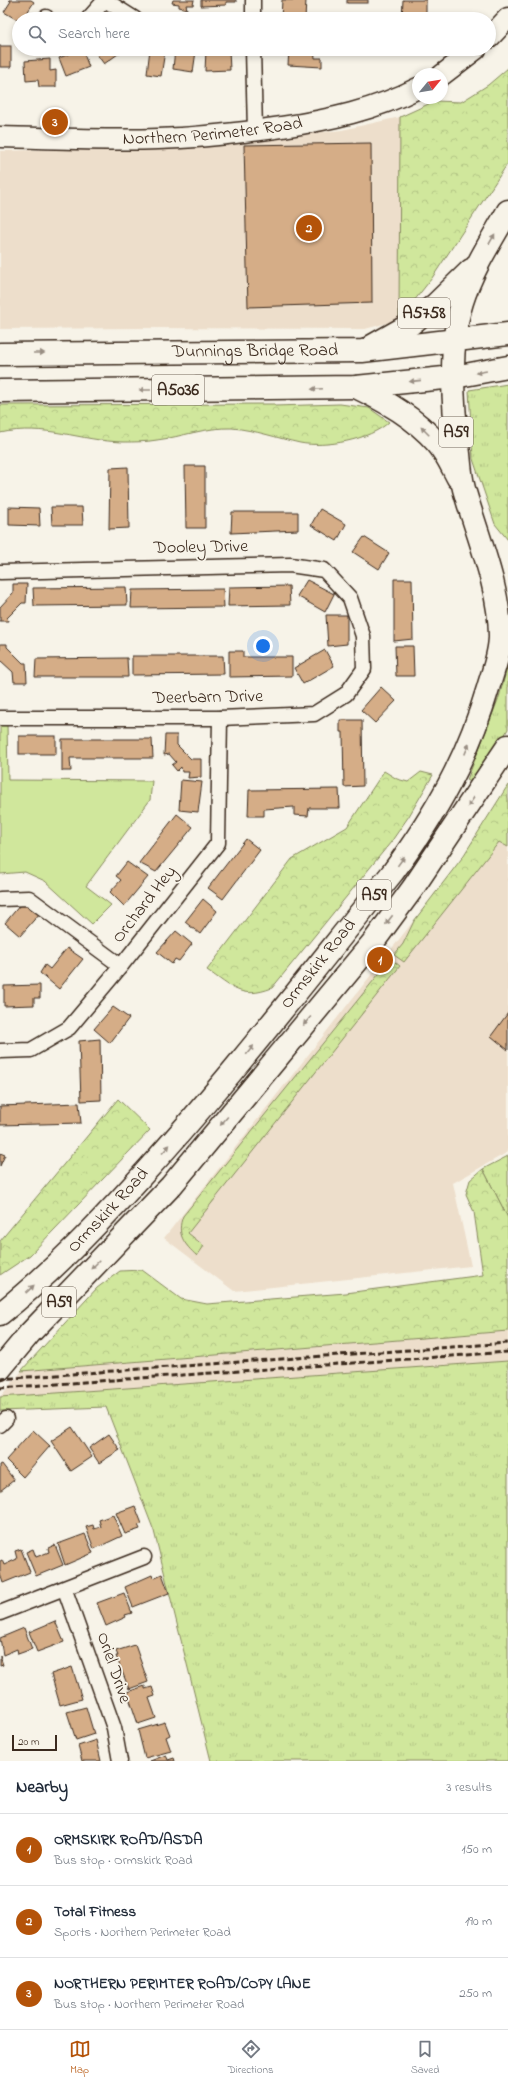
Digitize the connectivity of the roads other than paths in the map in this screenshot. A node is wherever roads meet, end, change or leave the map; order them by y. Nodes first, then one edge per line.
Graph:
1 (105, 0) edge
2 (253, 0) edge
3 (94, 12) edge
4 (124, 12) edge
5 (252, 12) edge
6 (508, 18) edge
7 (496, 31) edge
8 (253, 56) edge
9 (467, 56) edge
10 (448, 70) edge
11 (412, 91) edge
12 (255, 131) junction
13 (0, 137) edge
14 (508, 211) edge
15 (478, 264) junction
16 (508, 334) edge
17 (455, 341) junction
18 (362, 351) junction
19 (0, 354) edge
20 (508, 367) edge
21 (454, 377) junction
22 (356, 387) junction
23 (0, 391) edge
24 (463, 486) junction
25 (0, 572) edge
26 (363, 636) joint
27 (0, 718) edge
28 (220, 718) junction
29 (508, 746) edge
30 (0, 899) edge
31 (120, 966) junction
32 (0, 1052) edge
33 (0, 1314) edge
34 (0, 1369) edge
35 (144, 1557) dead end
36 (65, 1590) junction
37 (0, 1613) edge
38 (120, 1761) edge

1 - 3 street
1 - 4 street
2 - 5 street
6 - 7 main road
8 - 12 street
9 - 10 main road
11 - 12 main road, Northern Perimeter Road
12 - 13 main road, Northern Perimeter Road
15 -> 14 highway, A5758
15 - 17 highway, A5758
15 - 18 highway, A5758
16 - 17 highway, Dunnings Bridge Road / A5036
17 - 18 highway, Dunnings Bridge Road / A5036
17 - 21 highway
19 -> 18 highway, Dunnings Bridge Road / A5036
20 -> 21 highway, A5036
21 -> 22 highway, A5036
21 - 24 highway, A59
22 -> 23 highway, Dunnings Bridge Road / A5036
24 -> 22 highway
33 -> 24 highway, Ormskirk Road / A59
25 - 26 street, Dooley Drive
26 - 28 street, Deerbarn Drive
27 - 28 street, Deerbarn Drive
28 - 31 street, Orchard Hey
29 -> 34 highway, Ormskirk Road / A59
30 - 31 street
31 - 32 street, Orchard Hey
35 - 36 street
36 - 37 street
36 - 38 street, Oriel Drive

